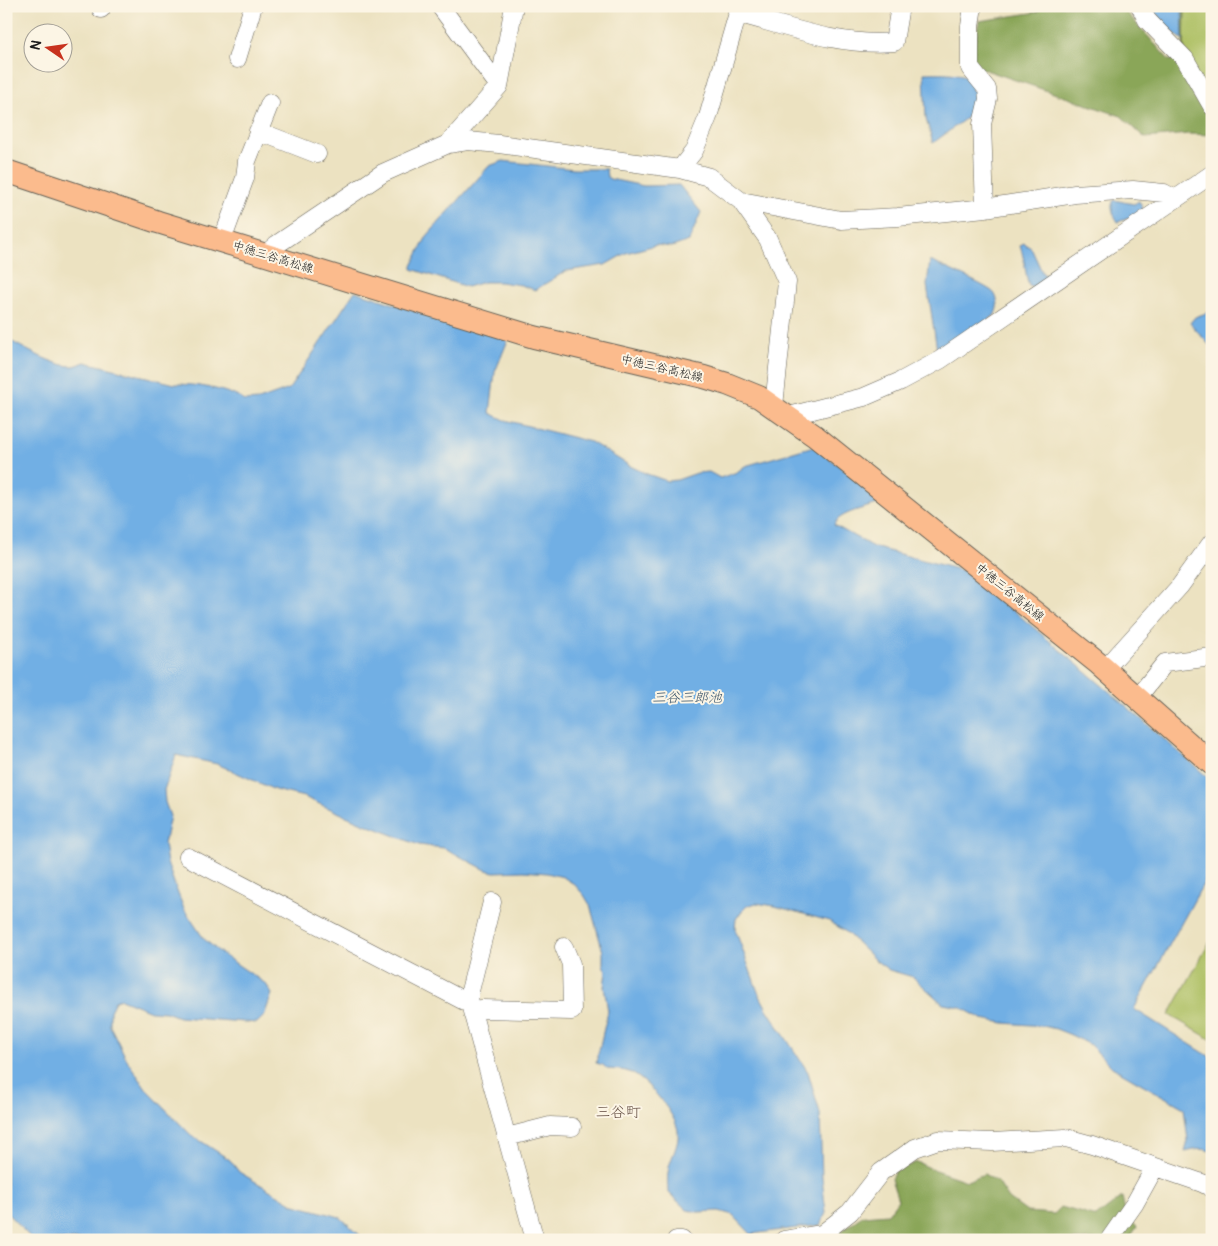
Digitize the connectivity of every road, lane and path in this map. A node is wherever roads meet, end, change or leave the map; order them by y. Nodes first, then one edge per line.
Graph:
1 (253, 6) edge
2 (440, 6) edge
3 (514, 6) edge
4 (900, 6) edge
5 (973, 6) edge
6 (1140, 6) edge
7 (738, 10) edge
8 (237, 59) dead end
9 (499, 86) junction
10 (270, 103) dead end
11 (1212, 106) edge
12 (258, 131) junction
13 (448, 144) junction
14 (317, 154) dead end
15 (680, 169) junction
16 (6, 171) edge
17 (1212, 174) edge
18 (1175, 199) junction
19 (741, 201) junction
20 (985, 208) junction
21 (222, 241) junction
22 (266, 254) junction
23 (781, 411) junction
24 (1212, 542) edge
25 (1212, 656) edge
26 (1105, 669) junction
27 (1137, 698) junction
28 (1212, 764) edge
29 (188, 857) dead end
30 (492, 902) dead end
31 (564, 947) dead end
32 (471, 1007) junction
33 (572, 1127) dead end
34 (507, 1137) junction
35 (1155, 1167) junction
36 (1212, 1188) edge
37 (822, 1237) edge
38 (535, 1240) edge
39 (676, 1240) edge
40 (682, 1240) edge
41 (784, 1240) edge
42 (1109, 1240) edge

1 - 8 street
2 - 9 street
3 - 9 street
4 - 7 street
5 - 20 street
6 - 11 street
7 - 15 street
9 - 13 street
10 - 12 street
12 - 14 street
12 - 21 street
13 - 15 street
13 - 22 street
15 - 19 street
16 - 21 main road, 中徳三谷高松線
17 - 18 street
18 - 20 street
18 - 23 street
19 - 20 street
19 - 23 street
21 - 22 main road, 中徳三谷高松線
22 - 23 main road, 中徳三谷高松線
23 - 26 main road, 中徳三谷高松線
24 - 26 street
25 - 27 street
26 - 27 main road, 中徳三谷高松線
27 - 28 main road, 中徳三谷高松線
29 - 32 street
30 - 32 street
31 - 32 street
32 - 34 street
33 - 34 street
34 - 38 street
35 - 36 street
35 - 37 street
35 - 42 street
37 - 41 street
39 - 40 street

